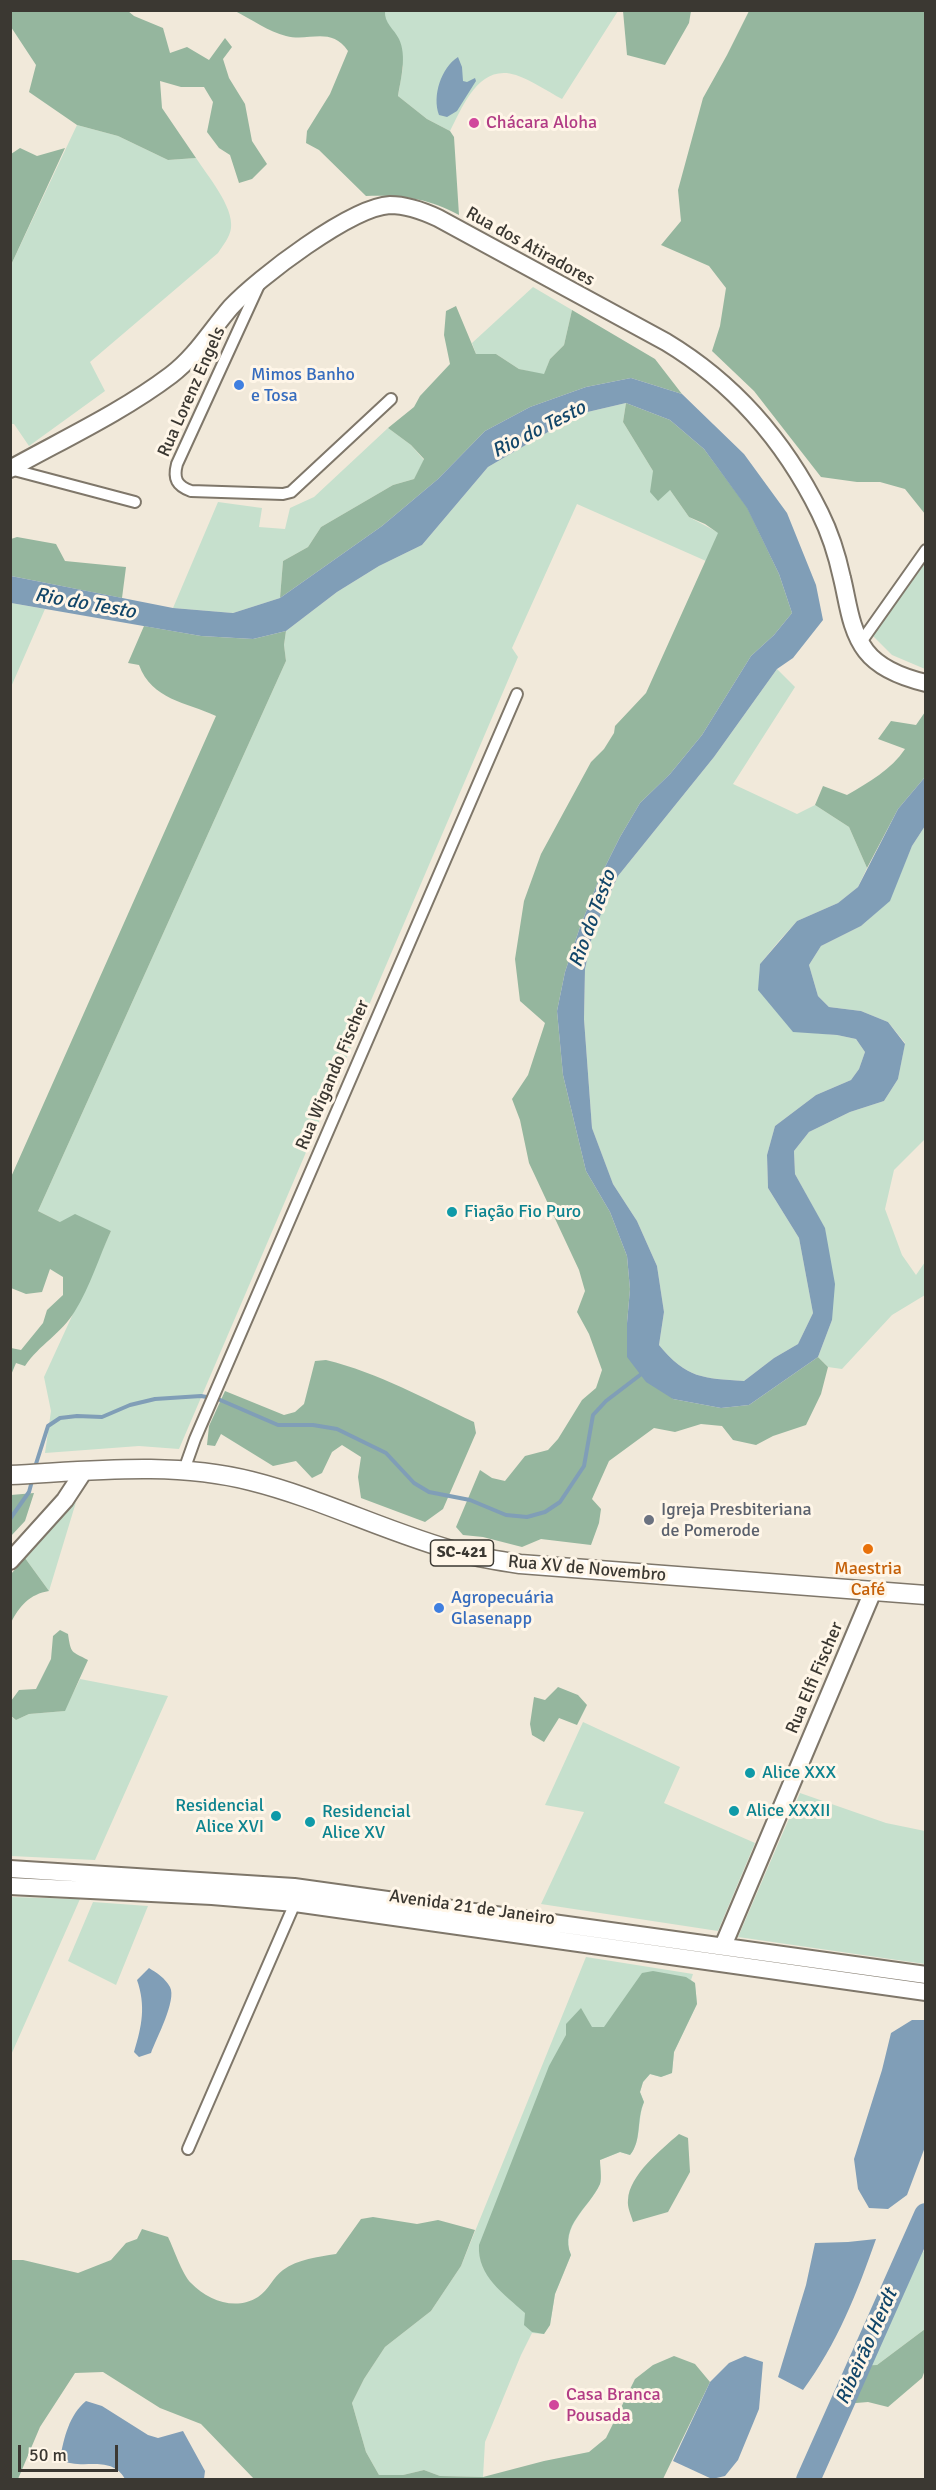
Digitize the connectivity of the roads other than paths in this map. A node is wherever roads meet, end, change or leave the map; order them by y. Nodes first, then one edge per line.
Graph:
1 (261, 282) junction
2 (391, 399) dead end
3 (10, 469) edge
4 (135, 502) dead end
5 (926, 550) edge
6 (861, 642) junction
7 (926, 683) edge
8 (517, 694) dead end
9 (184, 1470) junction
10 (84, 1471) junction
11 (10, 1475) edge
12 (10, 1560) edge
13 (873, 1591) junction
14 (926, 1595) edge
15 (10, 1869) edge
16 (10, 1886) edge
17 (295, 1903) junction
18 (723, 1946) junction
19 (926, 1975) edge
20 (926, 1992) edge
21 (188, 2149) dead end

1 - 2 street, Rua Lorenz Engels
1 - 3 main road, Rua dos Atiradores
1 - 6 main road, Rua dos Atiradores
3 - 4 street
5 - 6 street
6 - 7 main road, Rua dos Atiradores
8 - 9 street, Rua Wigando Fischer
9 - 10 main road, Rua XV de Novembro / SC-421
9 - 13 main road, Rua XV de Novembro / SC-421
10 - 11 main road, Rua XV de Novembro / SC-421
10 - 12 main road
13 - 14 main road, Rua XV de Novembro / SC-421
13 - 18 main road, Rua Elfi Fischer
15 - 18 main road, Avenida 21 de Janeiro
16 - 17 main road, Avenida 21 de Janeiro
17 - 20 main road, Avenida 21 de Janeiro
17 - 21 street
18 - 19 main road, Avenida 21 de Janeiro

